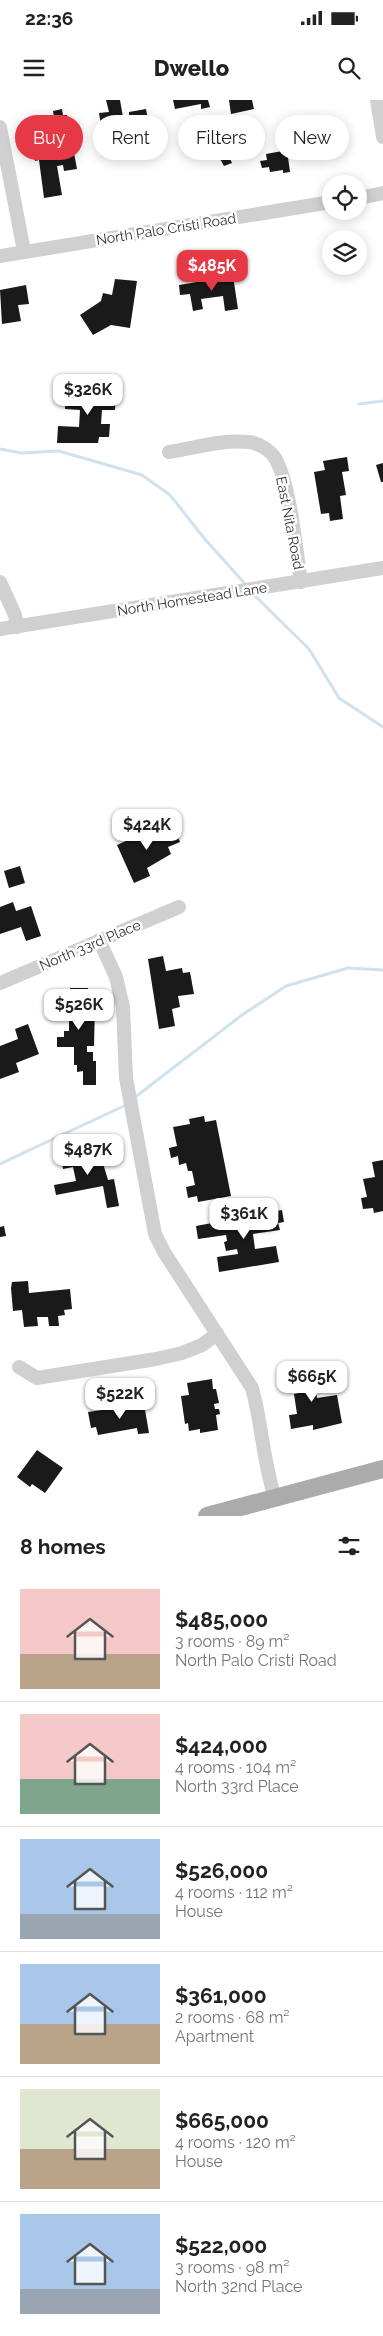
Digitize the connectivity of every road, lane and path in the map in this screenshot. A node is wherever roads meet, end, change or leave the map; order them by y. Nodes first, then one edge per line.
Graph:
1 (377, 100) edge
2 (0, 127) edge
3 (383, 136) edge
4 (383, 193) edge
5 (367, 196) edge
6 (322, 203) edge
7 (24, 252) junction
8 (0, 256) edge
9 (168, 452) dead end
10 (383, 568) edge
11 (0, 582) edge
12 (301, 582) junction
13 (17, 627) junction
14 (0, 629) edge
15 (179, 907) dead end
16 (99, 940) junction
17 (0, 983) edge
18 (217, 1334) junction
19 (19, 1367) dead end
20 (383, 1469) edge
21 (275, 1498) junction
22 (207, 1516) edge

1 - 3 street
2 - 7 street
4 - 5 street
6 - 7 street, North Palo Cristi Road
7 - 8 street, North Palo Cristi Road
9 - 12 street, East Nita Road
10 - 12 street, North Homestead Lane
11 - 13 street
12 - 13 street, North Homestead Lane
13 - 14 street, North Homestead Lane
15 - 16 street, North 33rd Place
16 - 17 street, North 33rd Place
16 - 18 street
18 - 19 street
18 - 21 street
20 - 21 main road
21 - 22 main road

